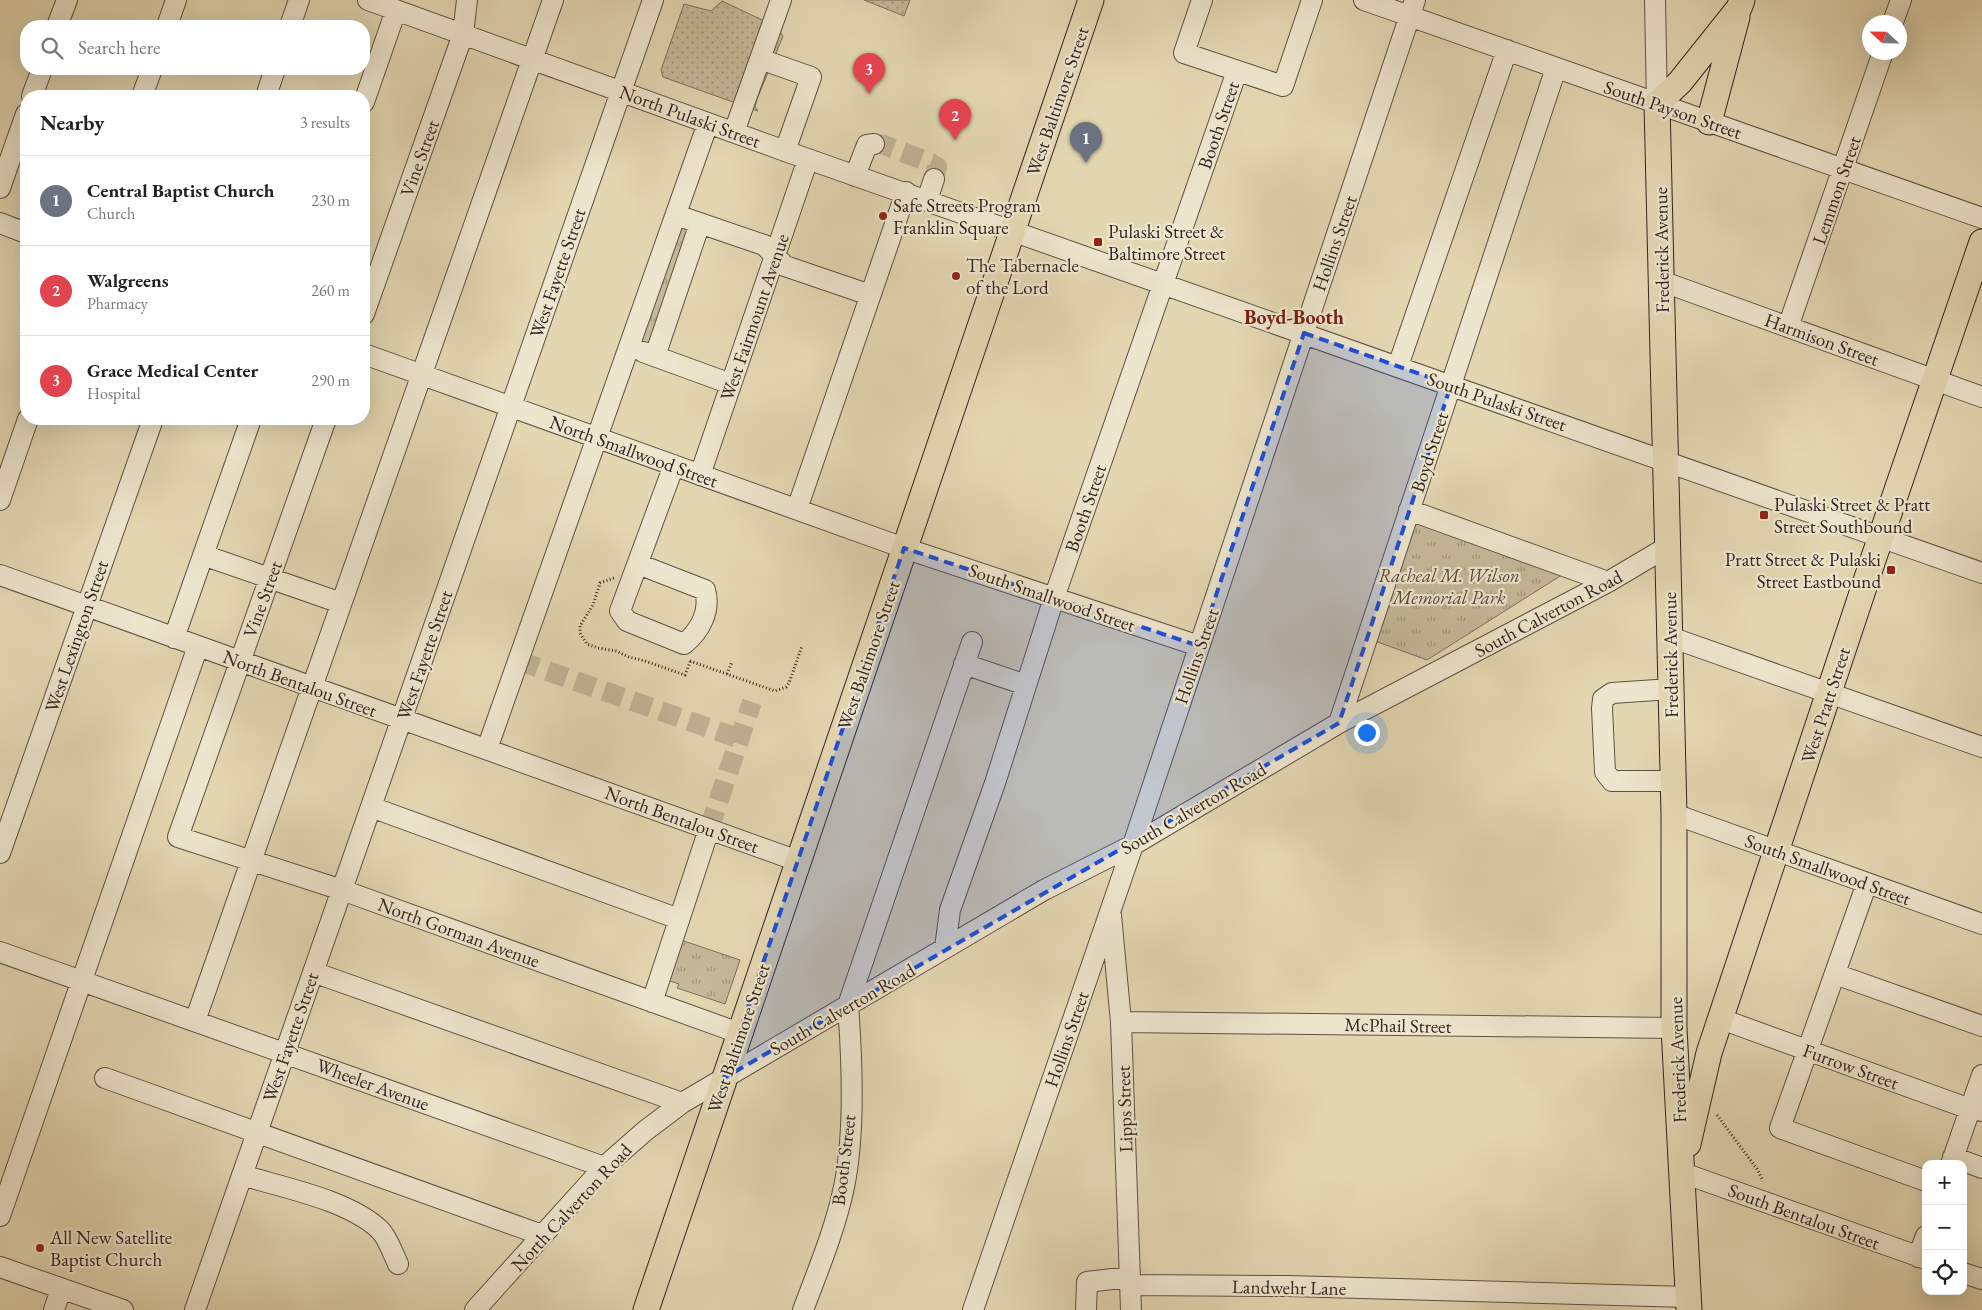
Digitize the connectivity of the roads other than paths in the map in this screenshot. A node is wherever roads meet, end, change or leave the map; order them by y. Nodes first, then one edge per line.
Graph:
1 (67, 0) edge
2 (176, 0) edge
3 (299, 0) edge
4 (368, 0) edge
5 (467, 0) edge
6 (553, 0) edge
7 (653, 0) edge
8 (781, 0) edge
9 (1091, 0) edge
10 (1202, 0) edge
11 (1312, 0) edge
12 (1364, 0) edge
13 (1655, 0) edge
14 (1901, 0) edge
15 (1741, 4) edge
16 (1413, 8) edge
17 (396, 10) junction
18 (1896, 15) edge
19 (59, 20) edge
20 (169, 20) edge
21 (292, 20) edge
22 (463, 34) junction
23 (1507, 50) junction
24 (533, 59) junction
25 (760, 60) junction
26 (1880, 60) edge
27 (1556, 68) junction
28 (1237, 71) junction
29 (40, 75) edge
30 (150, 75) edge
31 (273, 75) edge
32 (34, 90) edge
33 (144, 90) edge
34 (268, 90) edge
35 (368, 90) edge
36 (621, 90) junction
37 (1658, 104) junction
38 (1709, 122) junction
39 (708, 123) junction
40 (20, 131) edge
41 (734, 132) junction
42 (874, 144) dead end
43 (785, 151) junction
44 (808, 159) junction
45 (1843, 169) junction
46 (856, 176) junction
47 (934, 179) tunnel mouth
48 (0, 188) edge
49 (906, 192) junction
50 (927, 200) junction
51 (676, 215) junction
52 (1982, 218) edge
53 (0, 223) edge
54 (700, 223) junction
55 (1012, 230) junction
56 (20, 231) edge
57 (1982, 242) edge
58 (775, 255) junction
59 (1661, 281) junction
60 (1163, 282) junction
61 (870, 295) junction
62 (370, 297) edge
63 (1788, 327) junction
64 (1304, 333) junction
65 (630, 347) junction
66 (370, 356) edge
67 (655, 356) junction
68 (1398, 366) junction
69 (422, 375) junction
70 (1934, 380) junction
71 (731, 384) junction
72 (1451, 385) junction
73 (1982, 397) edge
74 (511, 407) junction
75 (26, 425) edge
76 (151, 425) edge
77 (249, 425) edge
78 (324, 425) edge
79 (598, 438) junction
80 (1665, 460) junction
81 (674, 465) junction
82 (700, 474) junction
83 (0, 500) edge
84 (796, 509) junction
85 (1409, 510) junction
86 (1880, 537) junction
87 (1668, 547) junction
88 (904, 548) junction
89 (203, 555) junction
90 (638, 564) junction
91 (1982, 573) edge
92 (0, 576) edge
93 (270, 578) junction
94 (1608, 582) junction
95 (1054, 598) junction
96 (341, 603) junction
97 (87, 606) junction
98 (1670, 637) junction
99 (174, 638) junction
100 (972, 642) dead end
101 (198, 646) junction
102 (1199, 646) junction
103 (240, 661) junction
104 (964, 664) junction
105 (1026, 685) junction
106 (312, 687) junction
107 (1671, 689) junction
108 (1829, 693) junction
109 (402, 719) junction
110 (1339, 723) junction
111 (1982, 747) edge
112 (487, 750) junction
113 (1673, 781) junction
114 (371, 807) junction
115 (1674, 814) junction
116 (710, 829) junction
117 (178, 836) joint
118 (1132, 845) junction
119 (1778, 851) junction
120 (0, 853) edge
121 (251, 860) junction
122 (798, 861) junction
123 (1867, 883) junction
124 (342, 890) junction
125 (1111, 908) junction
126 (680, 919) junction
127 (1982, 924) edge
128 (945, 948) junction
129 (0, 952) edge
130 (313, 972) junction
131 (1835, 974) junction
132 (82, 981) junction
133 (652, 1002) junction
134 (848, 1005) junction
135 (1721, 1019) junction
136 (195, 1021) junction
137 (1121, 1022) junction
138 (1982, 1026) edge
139 (1674, 1028) junction
140 (739, 1034) junction
141 (1808, 1051) junction
142 (285, 1053) junction
143 (1982, 1075) edge
144 (105, 1078) dead end
145 (724, 1078) junction
146 (682, 1103) junction
147 (1976, 1110) edge
148 (257, 1133) junction
149 (1952, 1160) edge
150 (1967, 1164) edge
151 (604, 1166) junction
152 (1982, 1168) edge
153 (1683, 1173) junction
154 (242, 1175) junction
155 (1922, 1180) edge
156 (0, 1216) edge
157 (542, 1234) junction
158 (1922, 1258) edge
159 (398, 1264) dead end
160 (0, 1268) edge
161 (1967, 1274) edge
162 (1982, 1279) edge
163 (1130, 1281) junction
164 (61, 1289) junction
165 (1582, 1302) edge
166 (1688, 1304) edge
167 (54, 1310) edge
168 (123, 1310) edge
169 (195, 1310) edge
170 (475, 1310) edge
171 (646, 1310) edge
172 (803, 1310) edge
173 (973, 1310) edge
174 (1086, 1310) edge
175 (1132, 1310) edge

1 - 19 street
2 - 20 street
3 - 21 street
4 - 17 street, North Pulaski Street
5 - 22 street, Vine Street
6 - 24 street
7 - 36 street, West Fayette Street
8 - 25 street
9 - 55 main road, West Baltimore Street
10 - 28 street
11 - 28 street
12 - 16 street, South Payson Street
13 - 37 street, Frederick Avenue
14 - 18 street
15 - 37 main road
15 - 38 main road
16 - 23 street, South Payson Street
16 - 64 street, Hollins Street
17 - 22 street, North Pulaski Street
17 - 35 street
22 - 24 street, North Pulaski Street
22 - 62 street, Vine Street
23 - 27 street, South Payson Street
23 - 68 street
24 - 36 street, North Pulaski Street
24 - 69 street
25 - 41 street
25 - 43 street
26 - 45 street, Lemmon Street
27 - 37 street, South Payson Street
27 - 72 street, Boyd Street
28 - 60 street, Booth Street
29 - 32 street
30 - 33 street
31 - 34 street
36 - 39 street, North Pulaski Street
36 - 74 street, West Fayette Street
37 - 38 street, South Payson Street
37 - 59 main road, Frederick Avenue
38 - 45 street, South Payson Street
39 - 41 street, North Pulaski Street
39 - 51 street
40 - 48 street
41 - 43 street, North Pulaski Street
42 - 46 street
43 - 44 street, North Pulaski Street
44 - 46 street, North Pulaski Street
44 - 58 street, West Fairmount Avenue
45 - 52 street, South Payson Street
45 - 63 street, Lemmon Street
46 - 49 street, North Pulaski Street
47 - 50 street
49 - 50 street, North Pulaski Street
49 - 61 street
50 - 55 street, North Pulaski Street
51 - 54 street
51 - 65 street
53 - 56 street
54 - 58 street
54 - 67 street
55 - 60 street, South Pulaski Street
55 - 88 main road, West Baltimore Street
57 - 70 main road, West Pratt Street
58 - 61 street
58 - 71 street, West Fairmount Avenue
59 - 63 street, Harmison Street
59 - 80 main road, Frederick Avenue
60 - 64 street, South Pulaski Street
60 - 95 street, Booth Street
61 - 84 street
63 - 70 street, Harmison Street
64 - 68 street, South Pulaski Street
64 - 102 street, Hollins Street
65 - 67 street
65 - 79 street
66 - 69 street, North Smallwood Street
67 - 71 street
68 - 72 street, South Pulaski Street
69 - 74 street, North Smallwood Street
69 - 96 street
70 - 73 street, Harmison Street
70 - 86 main road, West Pratt Street
71 - 82 street, West Fairmount Avenue
72 - 80 street, South Pulaski Street
72 - 85 street, Boyd Street
74 - 79 street, North Smallwood Street
74 - 109 street, West Fayette Street
75 - 83 street
76 - 97 street, West Lexington Street
77 - 89 street
78 - 93 street, Vine Street
79 - 81 street, North Smallwood Street
79 - 112 street
80 - 86 street, South Pulaski Street
80 - 87 main road, Frederick Avenue
81 - 82 street, North Smallwood Street
81 - 90 street
82 - 84 street, North Smallwood Street
84 - 88 street, North Smallwood Street
85 - 94 street
85 - 110 street, Boyd Street
86 - 91 street, South Pulaski Street
86 - 108 main road, West Pratt Street
87 - 94 street, South Calverton Road
87 - 98 main road, Frederick Avenue
88 - 95 street, South Smallwood Street
88 - 122 main road, West Baltimore Street
89 - 93 street
89 - 99 street
90 - 90 street
92 - 97 street, North Bentalou Street
93 - 96 street
93 - 103 street, Vine Street
94 - 110 street, South Calverton Road
95 - 102 street, South Smallwood Street
95 - 105 street, Booth Street
96 - 106 street
97 - 99 street, North Bentalou Street
97 - 120 street, West Lexington Street
98 - 107 main road, Frederick Avenue
98 - 108 street
99 - 101 street, North Bentalou Street
100 - 104 street
101 - 103 street, North Bentalou Street
101 - 132 street
102 - 118 street, Hollins Street
103 - 106 street, North Bentalou Street
103 - 117 street, Vine Street
104 - 105 street
104 - 134 street
105 - 128 street, Booth Street
106 - 109 street, North Bentalou Street
106 - 121 street
107 - 113 main road, Frederick Avenue
107 - 113 street
108 - 111 street
108 - 119 main road, West Pratt Street
109 - 112 street, North Bentalou Street
109 - 114 street, West Fayette Street
110 - 118 street, South Calverton Road
112 - 116 street, North Bentalou Street
113 - 115 main road, Frederick Avenue
114 - 124 street, West Fayette Street
114 - 126 street
115 - 119 street, South Smallwood Street
115 - 139 main road, Frederick Avenue
116 - 122 street, North Bentalou Street
116 - 126 street
117 - 121 street, North Gorman Avenue
118 - 125 street, Hollins Street
118 - 128 street, South Calverton Road
119 - 123 street, South Smallwood Street
119 - 135 main road, West Pratt Street
121 - 124 street, North Gorman Avenue
121 - 136 street
122 - 140 main road, West Baltimore Street
123 - 127 street, South Smallwood Street
123 - 131 street
124 - 130 street, West Fayette Street
124 - 133 street, North Gorman Avenue
125 - 137 street, Lipps Street
125 - 173 street, Hollins Street
126 - 133 street
128 - 134 street, South Calverton Road
129 - 132 street, Wheeler Avenue
130 - 142 street, West Fayette Street
130 - 146 street
131 - 138 street
131 - 141 street
132 - 136 street, Wheeler Avenue
132 - 156 street
133 - 140 street, North Gorman Avenue
134 - 145 street, South Calverton Road
134 - 172 street, Booth Street
135 - 141 street, Furrow Street
135 - 153 main road, West Pratt Street
136 - 142 street, Wheeler Avenue
137 - 139 street, McPhail Street
137 - 163 street, Lipps Street
139 - 153 main road, Frederick Avenue
140 - 145 main road, West Baltimore Street
141 - 147 street, Furrow Street
141 - 155 street
142 - 148 street, West Fayette Street
142 - 151 street, Wheeler Avenue
143 - 147 street
144 - 148 street
145 - 146 street, North Calverton Road
145 - 171 main road, West Baltimore Street
146 - 151 street, North Calverton Road
147 - 149 street
148 - 154 street, West Fayette Street
148 - 157 street
150 - 152 street
151 - 157 street, North Calverton Road
153 - 158 street, South Bentalou Street
153 - 166 main road, Frederick Avenue
154 - 159 street
154 - 169 street, West Fayette Street
157 - 170 street, North Calverton Road
160 - 164 street
161 - 162 street
163 - 165 street, Landwehr Lane
163 - 174 street, Landwehr Lane
163 - 175 street, Lipps Street
164 - 167 street
164 - 168 street
165 - 166 street, Landwehr Lane

